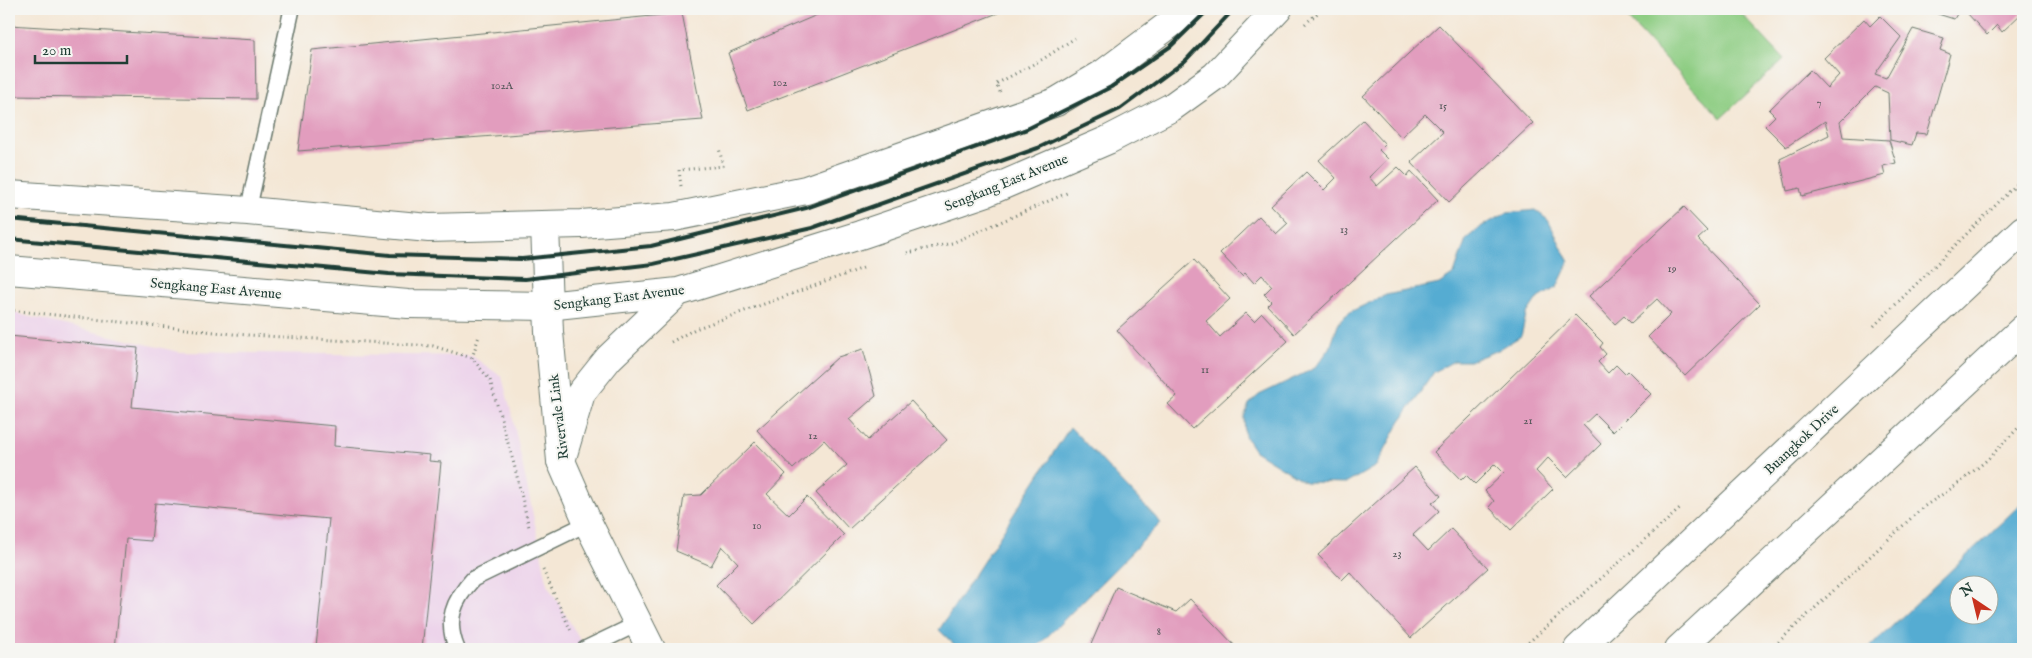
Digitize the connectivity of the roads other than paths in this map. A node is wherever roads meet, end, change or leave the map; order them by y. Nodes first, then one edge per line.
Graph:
1 (292, 9) edge
2 (1190, 9) edge
3 (1278, 9) edge
4 (9, 195) edge
5 (248, 211) junction
6 (545, 226) junction
7 (2023, 230) edge
8 (9, 270) edge
9 (678, 292) junction
10 (547, 306) junction
11 (2023, 329) edge
12 (561, 461) junction
13 (588, 523) junction
14 (637, 624) junction
15 (580, 645) edge
16 (457, 649) edge
17 (650, 649) edge
18 (1578, 649) edge
19 (1679, 649) edge

1 - 5 lane
2 - 6 main road
3 - 9 main road, Sengkang East Avenue
4 - 5 main road
5 - 6 main road
6 - 10 main road, Rivervale Link
7 - 18 main road, Buangkok Drive
8 - 10 main road, Sengkang East Avenue
9 - 10 main road, Sengkang East Avenue
9 - 12 main road
10 - 12 main road, Rivervale Link
11 - 19 main road
12 - 13 main road, Rivervale Link
13 - 14 main road, Rivervale Link
13 - 16 lane
14 - 15 lane
14 - 17 main road, Rivervale Link

